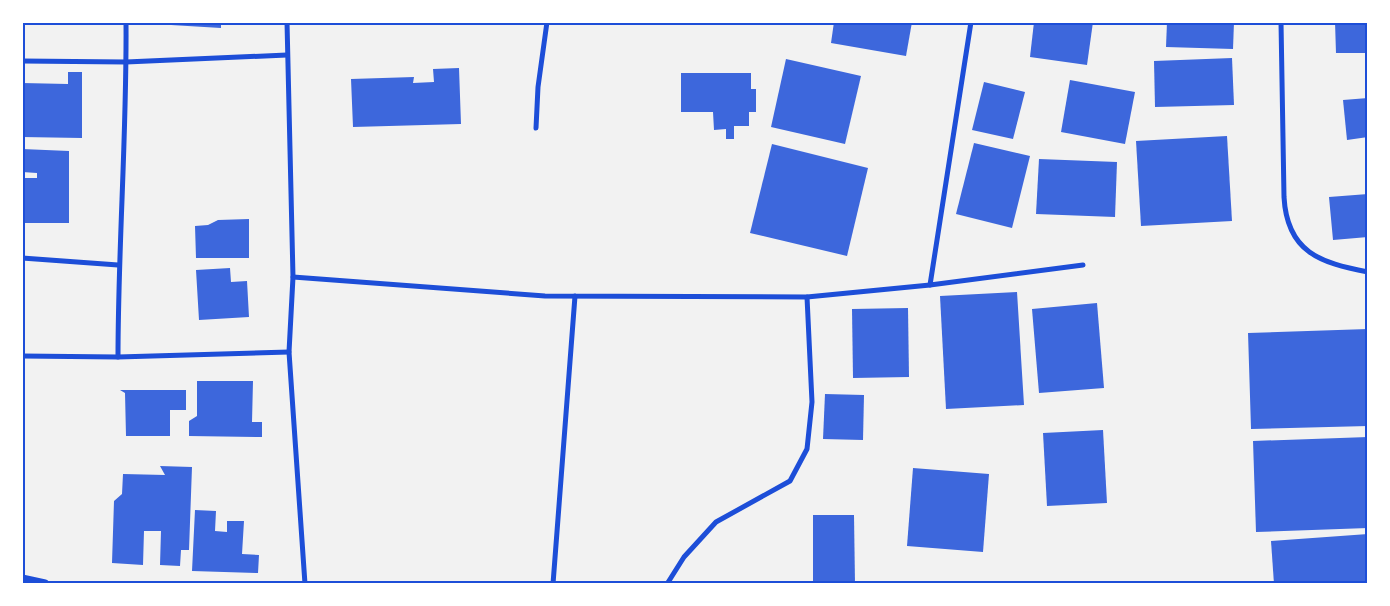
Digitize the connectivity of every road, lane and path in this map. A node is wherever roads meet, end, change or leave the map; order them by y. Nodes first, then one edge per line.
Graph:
1 (126, 22) edge
2 (287, 22) edge
3 (547, 22) edge
4 (971, 22) edge
5 (1281, 22) edge
6 (287, 54) junction
7 (22, 61) edge
8 (126, 62) junction
9 (536, 128) dead end
10 (22, 258) edge
11 (118, 265) junction
12 (1083, 265) dead end
13 (1368, 272) edge
14 (293, 277) junction
15 (930, 285) junction
16 (575, 296) junction
17 (807, 297) junction
18 (289, 352) junction
19 (22, 356) edge
20 (118, 357) junction
21 (22, 580) edge
22 (45, 584) edge
23 (305, 584) edge
24 (553, 584) edge
25 (667, 584) edge

1 - 8 street
2 - 6 street
3 - 9 street
4 - 15 street
5 - 13 street
6 - 8 street
6 - 14 street
7 - 8 street
8 - 11 street
10 - 11 street
11 - 20 street
12 - 15 street
14 - 16 street
14 - 18 street
15 - 17 street
16 - 17 street
16 - 24 street
17 - 25 street
18 - 20 street
18 - 23 street
19 - 20 street
21 - 22 street

